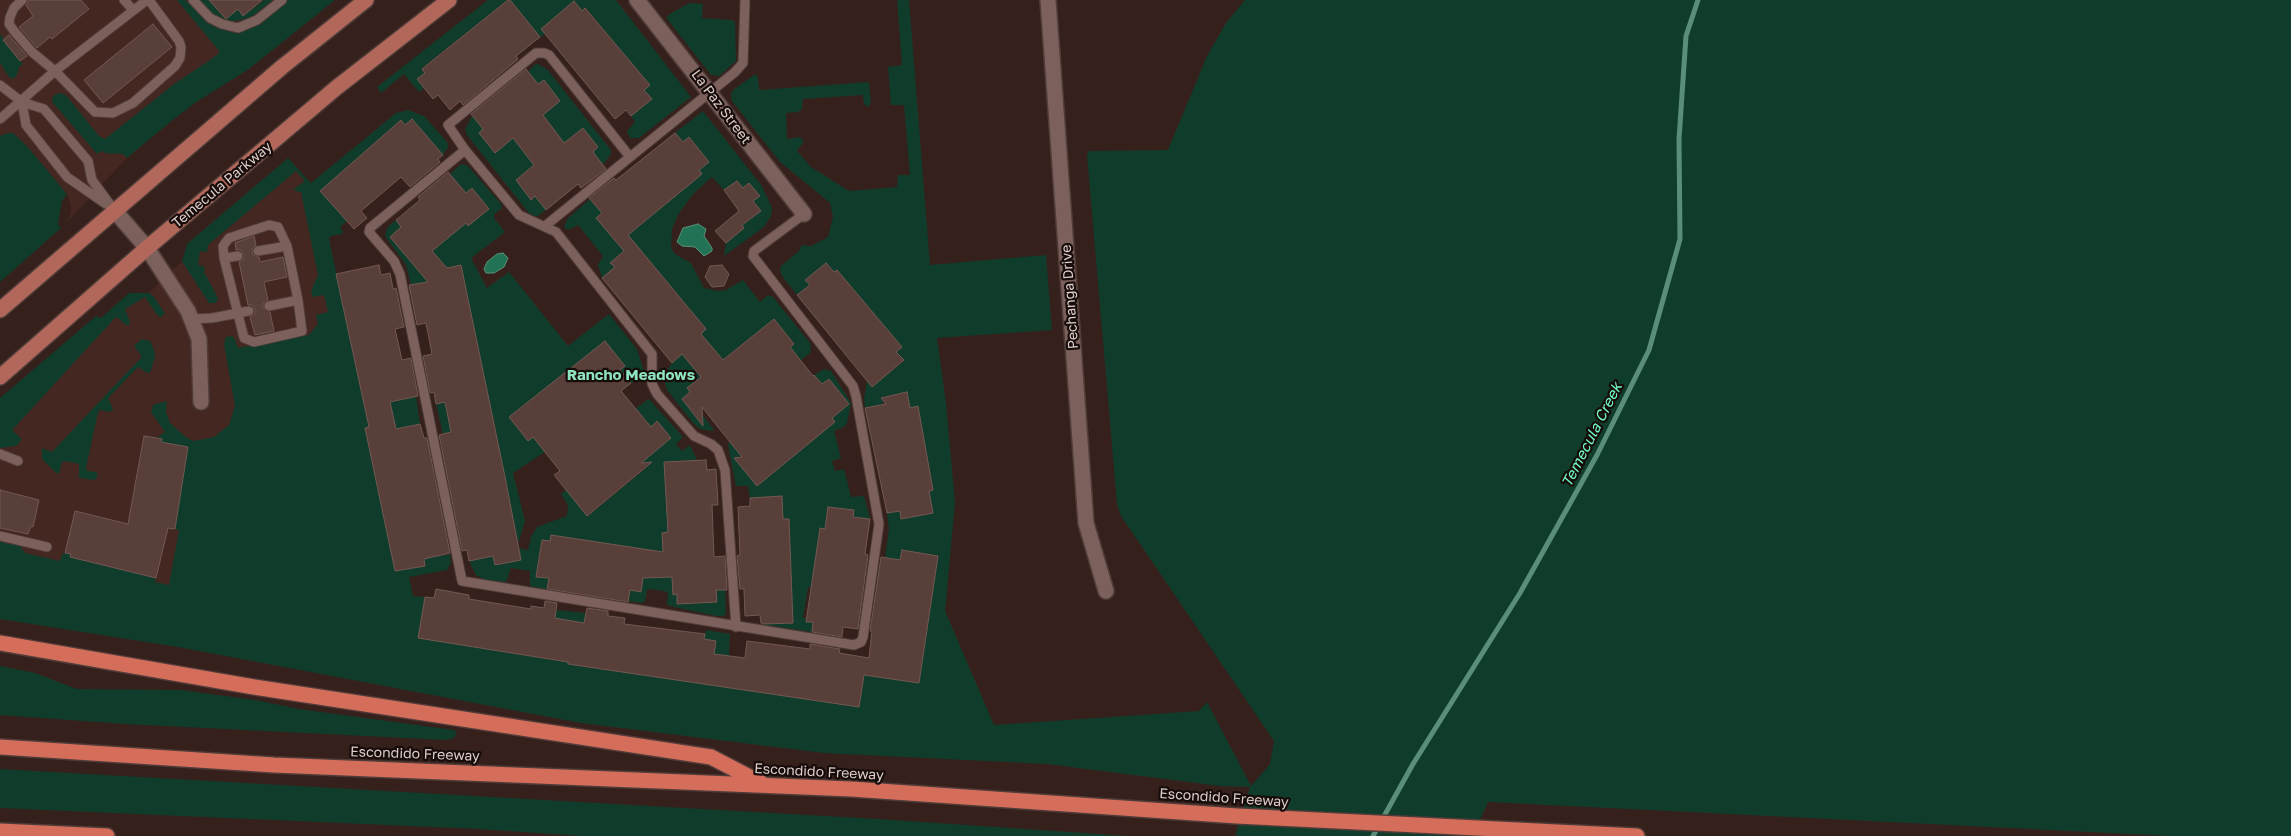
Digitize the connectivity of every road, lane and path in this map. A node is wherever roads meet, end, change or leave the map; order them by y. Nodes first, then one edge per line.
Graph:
1 (22, 0) edge
2 (124, 0) edge
3 (148, 0) edge
4 (194, 0) edge
5 (282, 0) edge
6 (366, 0) edge
7 (449, 0) edge
8 (637, 0) edge
9 (1048, 0) edge
10 (745, 1) edge
11 (133, 10) junction
12 (55, 71) junction
13 (0, 85) edge
14 (710, 92) junction
15 (22, 102) junction
16 (0, 119) edge
17 (465, 150) junction
18 (630, 157) junction
19 (114, 210) junction
20 (804, 214) joint
21 (545, 226) junction
22 (287, 246) junction
23 (147, 248) junction
24 (258, 251) dead end
25 (238, 256) dead end
26 (224, 258) junction
27 (298, 300) junction
28 (269, 306) dead end
29 (0, 310) edge
30 (249, 311) dead end
31 (238, 314) junction
32 (191, 319) junction
33 (0, 376) edge
34 (201, 402) dead end
35 (0, 454) edge
36 (18, 461) dead end
37 (0, 536) edge
38 (47, 547) dead end
39 (1106, 591) dead end
40 (736, 627) junction
41 (0, 643) edge
42 (0, 747) edge
43 (764, 785) junction
44 (0, 831) edge
45 (106, 836) edge
46 (1636, 836) edge

1 - 12 lane
2 - 11 lane
3 - 11 lane
3 - 12 lane
4 - 5 lane
6 - 19 main road
7 - 23 main road, Temecula Parkway
8 - 14 street, La Paz Street
9 - 39 street, Pechanga Drive
10 - 14 lane
11 - 12 lane
12 - 15 lane
13 - 15 lane
14 - 18 lane
14 - 20 street, La Paz Street
15 - 16 lane
15 - 19 lane
15 - 19 lane
17 - 18 lane
17 - 21 lane
17 - 40 lane
18 - 21 lane
19 - 23 street
19 - 29 main road
20 - 40 lane
21 - 40 lane
22 - 24 lane
22 - 26 lane
22 - 27 lane
23 - 32 street
23 - 33 main road, Temecula Parkway
25 - 26 lane
26 - 31 lane
27 - 28 lane
27 - 31 lane
30 - 31 lane
31 - 32 lane
32 - 34 street
35 - 36 lane
37 - 38 lane
41 - 43 highway
42 - 43 highway, Escondido Freeway
43 - 46 highway, Escondido Freeway
44 - 45 highway

